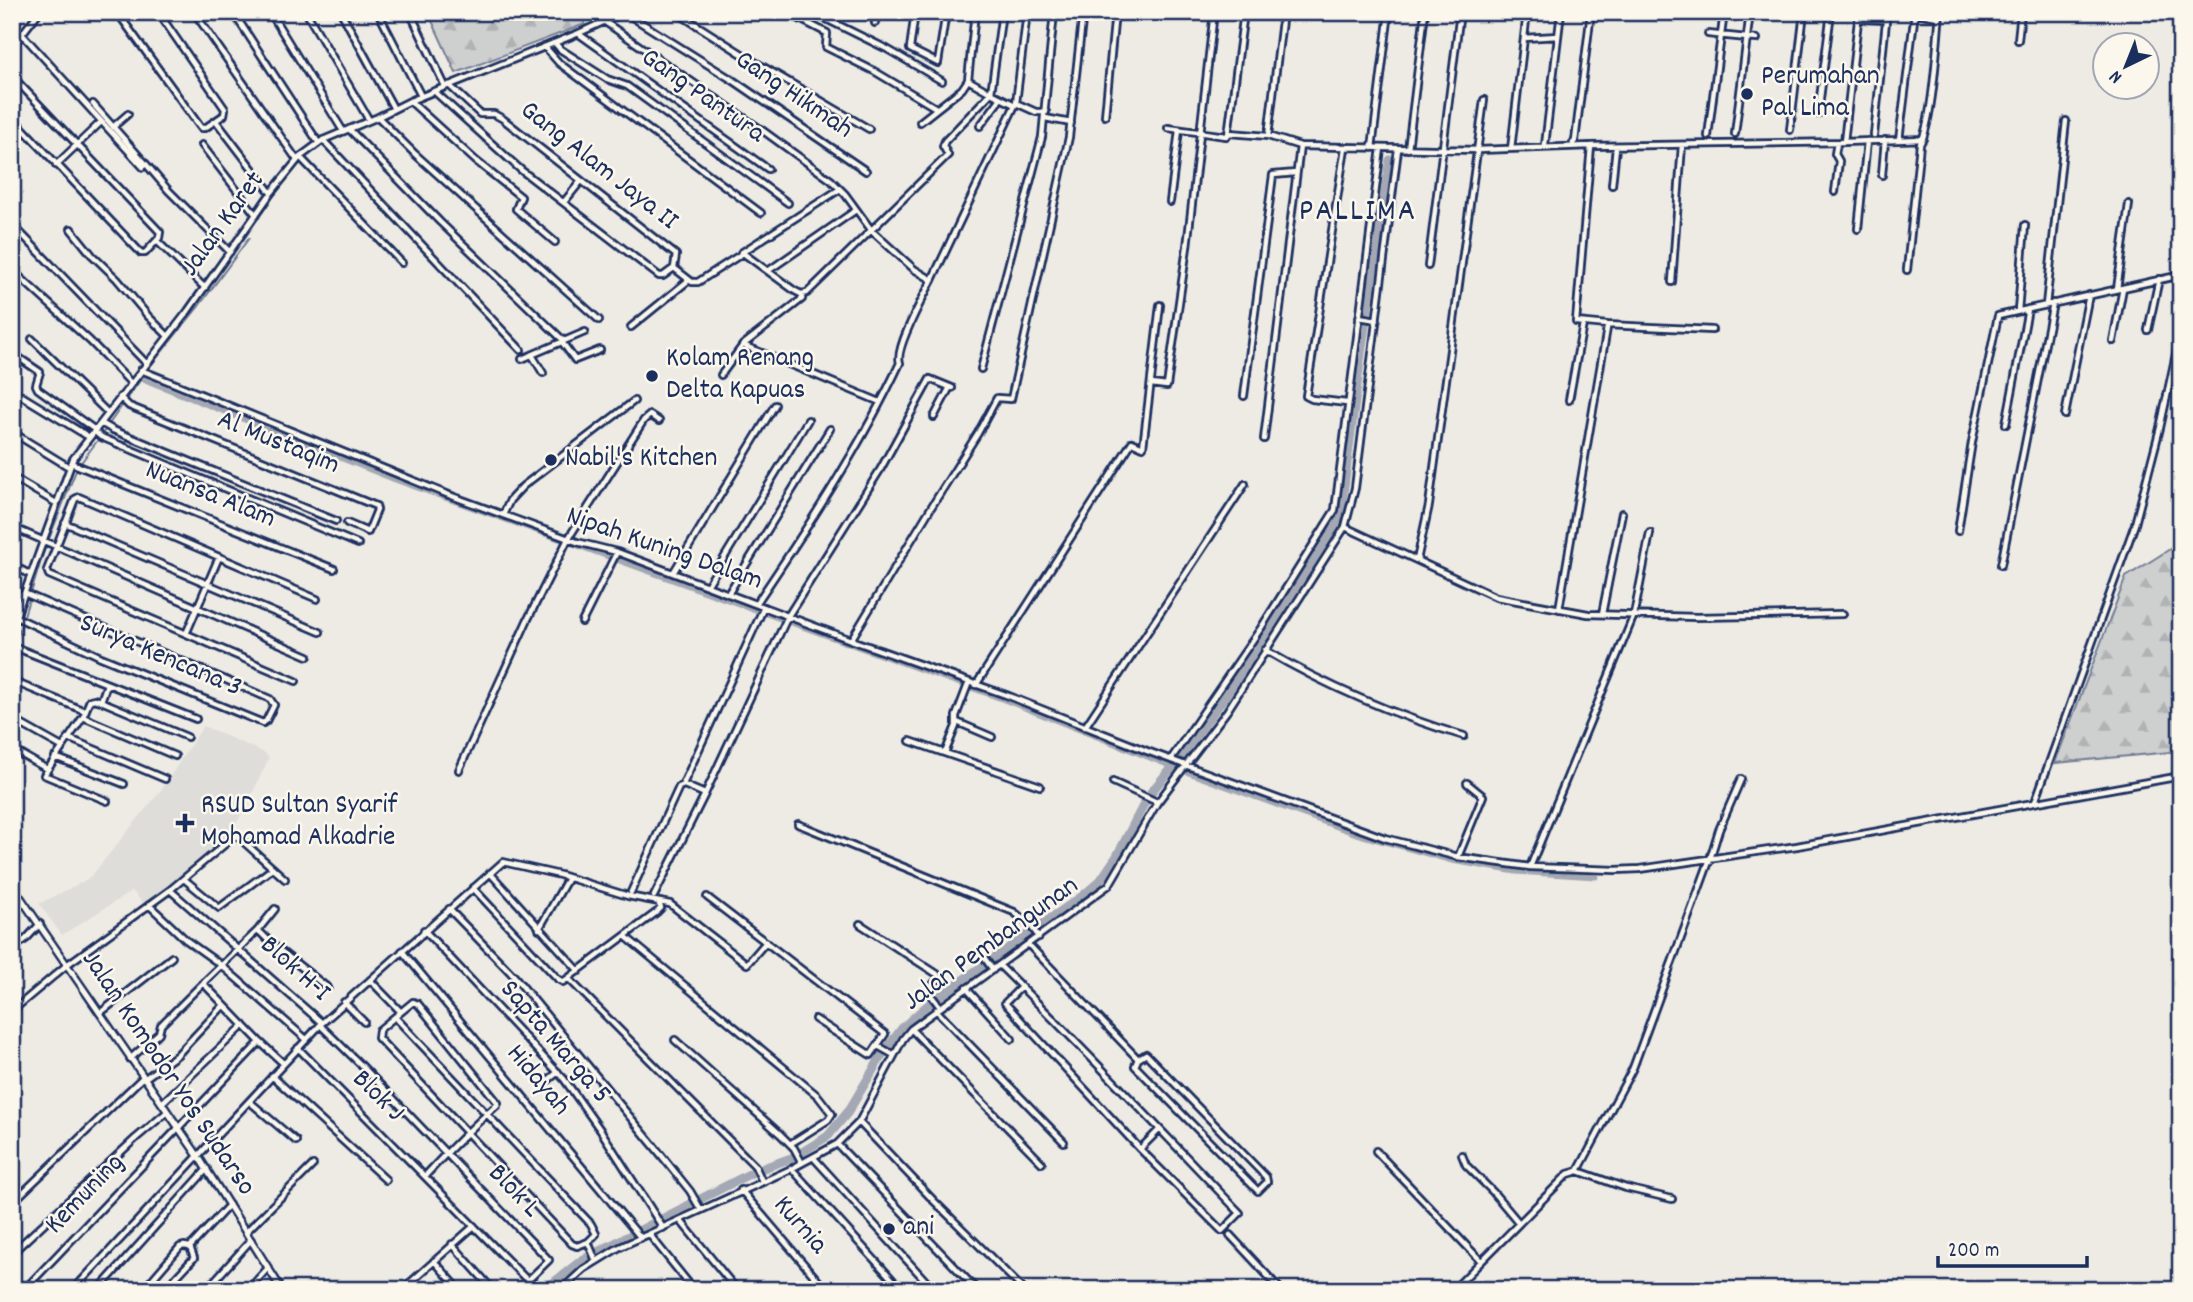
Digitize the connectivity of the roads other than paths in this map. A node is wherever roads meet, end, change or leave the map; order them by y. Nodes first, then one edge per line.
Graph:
1 (39, 12) edge
2 (117, 12) edge
3 (158, 12) edge
4 (194, 12) edge
5 (233, 12) edge
6 (270, 12) edge
7 (306, 12) edge
8 (341, 12) edge
9 (378, 12) edge
10 (410, 12) edge
11 (600, 12) edge
12 (624, 12) edge
13 (676, 12) edge
14 (786, 12) edge
15 (812, 12) edge
16 (876, 12) edge
17 (915, 12) edge
18 (946, 12) edge
19 (975, 12) edge
20 (1002, 12) edge
21 (1027, 12) edge
22 (1054, 12) edge
23 (1083, 12) edge
24 (1115, 12) edge
25 (1213, 12) edge
26 (1244, 12) edge
27 (1283, 12) edge
28 (1389, 12) edge
29 (1425, 12) edge
30 (1460, 12) edge
31 (1527, 12) edge
32 (1561, 12) edge
33 (1591, 12) edge
34 (1724, 12) edge
35 (1749, 12) edge
36 (1804, 12) edge
37 (1830, 12) edge
38 (1887, 12) edge
39 (2021, 12) edge
40 (1915, 13) edge
41 (1858, 15) edge
42 (1940, 15) edge
43 (1886, 20) junction
44 (605, 22) junction
45 (874, 23) dead end
46 (22, 33) junction
47 (579, 33) junction
48 (1708, 34) dead end
49 (1721, 35) junction
50 (1558, 36) junction
51 (1524, 38) junction
52 (1747, 38) junction
53 (1757, 38) dead end
54 (2018, 40) dead end
55 (555, 43) junction
56 (12, 47) edge
57 (545, 47) junction
58 (12, 76) edge
59 (968, 80) junction
60 (942, 81) dead end
61 (447, 86) junction
62 (433, 91) junction
63 (991, 93) junction
64 (421, 96) junction
65 (1001, 98) junction
66 (1484, 100) dead end
67 (410, 101) junction
68 (93, 104) dead end
69 (1015, 104) junction
70 (936, 108) junction
71 (394, 109) junction
72 (128, 114) dead end
73 (1818, 114) dead end
74 (1045, 115) junction
75 (1105, 116) dead end
76 (12, 117) edge
77 (378, 117) junction
78 (216, 121) junction
79 (370, 121) junction
80 (2066, 121) dead end
81 (101, 122) junction
82 (920, 122) dead end
83 (1071, 123) junction
84 (980, 126) dead end
85 (113, 127) junction
86 (869, 128) dead end
87 (1168, 128) dead end
88 (349, 129) junction
89 (1179, 130) junction
90 (1790, 130) dead end
91 (343, 131) junction
92 (1200, 133) junction
93 (1735, 134) dead end
94 (1227, 135) junction
95 (1874, 135) dead end
96 (1268, 136) junction
97 (1708, 136) dead end
98 (1923, 138) junction
99 (1885, 140) junction
100 (1899, 140) junction
101 (320, 141) junction
102 (1867, 141) junction
103 (1837, 142) junction
104 (1844, 142) junction
105 (1573, 143) dead end
106 (202, 145) dead end
107 (1545, 145) dead end
108 (1682, 145) junction
109 (77, 146) junction
110 (1300, 146) junction
111 (1591, 146) junction
112 (1616, 147) junction
113 (1345, 148) junction
114 (1372, 148) junction
115 (1381, 148) junction
116 (1398, 149) junction
117 (1408, 149) junction
118 (1444, 149) junction
119 (1511, 149) junction
120 (1478, 150) junction
121 (299, 158) junction
122 (146, 164) junction
123 (56, 165) junction
124 (768, 169) dead end
125 (866, 171) dead end
126 (1296, 173) junction
127 (1882, 175) dead end
128 (581, 181) junction
129 (1612, 185) dead end
130 (840, 188) junction
131 (1835, 192) dead end
132 (271, 193) junction
133 (564, 202) junction
134 (1170, 202) dead end
135 (788, 203) dead end
136 (2129, 204) dead end
137 (856, 209) junction
138 (761, 212) dead end
139 (256, 215) junction
140 (12, 224) edge
141 (2025, 225) dead end
142 (71, 229) dead end
143 (1858, 229) dead end
144 (872, 230) junction
145 (158, 241) junction
146 (555, 242) dead end
147 (230, 252) junction
148 (741, 253) junction
149 (402, 264) dead end
150 (1428, 266) dead end
151 (674, 268) junction
152 (12, 270) edge
153 (1907, 270) dead end
154 (768, 271) junction
155 (2181, 275) edge
156 (2159, 279) junction
157 (689, 280) junction
158 (932, 280) junction
159 (1672, 282) dead end
160 (205, 288) junction
161 (2120, 288) junction
162 (803, 294) junction
163 (2089, 295) junction
164 (2053, 303) junction
165 (1160, 305) dead end
166 (2046, 305) junction
167 (2028, 309) junction
168 (2018, 312) junction
169 (1359, 317) junction
170 (599, 320) dead end
171 (1377, 320) junction
172 (1583, 324) junction
173 (1607, 325) junction
174 (631, 327) dead end
175 (1712, 330) dead end
176 (2148, 330) dead end
177 (2181, 331) edge
178 (585, 332) dead end
179 (168, 336) junction
180 (32, 340) dead end
181 (563, 341) junction
182 (2113, 341) dead end
183 (743, 345) junction
184 (522, 350) dead end
185 (600, 350) dead end
186 (12, 353) edge
187 (532, 355) junction
188 (523, 359) dead end
189 (146, 363) junction
190 (981, 369) dead end
191 (142, 371) junction
192 (543, 373) dead end
193 (721, 376) dead end
194 (131, 383) junction
195 (1151, 384) junction
196 (12, 390) edge
197 (1244, 396) dead end
198 (121, 398) junction
199 (1569, 400) dead end
200 (634, 401) dead end
201 (880, 402) junction
202 (1347, 403) junction
203 (775, 405) dead end
204 (108, 413) junction
205 (2065, 415) dead end
206 (934, 417) dead end
207 (808, 420) dead end
208 (659, 421) dead end
209 (102, 423) junction
210 (2006, 424) dead end
211 (830, 429) dead end
212 (95, 431) junction
213 (12, 432) edge
214 (89, 438) junction
215 (1264, 439) dead end
216 (71, 464) junction
217 (12, 477) edge
218 (1245, 484) dead end
219 (55, 503) junction
220 (1622, 513) dead end
221 (503, 515) junction
222 (336, 521) dead end
223 (65, 523) junction
224 (347, 523) dead end
225 (12, 527) edge
226 (1345, 527) junction
227 (1958, 531) dead end
228 (1650, 533) dead end
229 (567, 541) junction
230 (44, 542) junction
231 (358, 544) dead end
232 (55, 547) junction
233 (219, 557) junction
234 (615, 557) junction
235 (1417, 561) junction
236 (12, 565) edge
237 (2001, 565) dead end
238 (334, 569) dead end
239 (673, 573) junction
240 (31, 575) junction
241 (208, 584) junction
242 (708, 586) junction
243 (12, 590) edge
244 (24, 594) junction
245 (728, 594) junction
246 (317, 599) dead end
247 (756, 604) junction
248 (764, 607) junction
249 (197, 608) junction
250 (1559, 609) junction
251 (1602, 614) junction
252 (1843, 614) dead end
253 (1634, 615) junction
254 (787, 617) junction
255 (15, 621) edge
256 (582, 622) dead end
257 (320, 632) dead end
258 (186, 634) junction
259 (851, 640) junction
260 (15, 648) edge
261 (1265, 650) junction
262 (308, 656) dead end
263 (12, 681) edge
264 (296, 681) dead end
265 (107, 684) junction
266 (968, 685) junction
267 (976, 685) junction
268 (101, 701) junction
269 (85, 711) junction
270 (83, 717) junction
271 (12, 719) edge
272 (197, 719) dead end
273 (957, 722) junction
274 (1085, 726) junction
275 (1464, 736) dead end
276 (187, 737) dead end
277 (992, 737) dead end
278 (68, 738) junction
279 (910, 741) dead end
280 (62, 747) junction
281 (12, 749) edge
282 (945, 753) junction
283 (175, 756) dead end
284 (55, 757) junction
285 (1173, 760) junction
286 (1185, 765) junction
287 (47, 769) junction
288 (459, 770) dead end
289 (2181, 776) edge
290 (165, 779) dead end
291 (1741, 779) dead end
292 (684, 782) dead end
293 (1114, 782) dead end
294 (1467, 783) dead end
295 (124, 784) dead end
296 (1040, 786) dead end
297 (705, 794) junction
298 (107, 801) dead end
299 (1155, 802) junction
300 (2035, 802) junction
301 (798, 824) dead end
302 (1458, 857) junction
303 (1710, 859) junction
304 (1530, 867) junction
305 (273, 868) junction
306 (490, 873) junction
307 (568, 878) junction
308 (184, 879) junction
309 (285, 879) dead end
310 (12, 884) edge
311 (473, 888) junction
312 (170, 890) junction
313 (631, 892) dead end
314 (654, 896) dead end
315 (707, 897) dead end
316 (659, 902) junction
317 (149, 905) junction
318 (275, 909) dead end
319 (449, 909) junction
320 (40, 923) junction
321 (860, 924) dead end
322 (539, 929) junction
323 (258, 930) junction
324 (424, 930) junction
325 (625, 936) junction
326 (1038, 936) junction
327 (765, 942) junction
328 (1028, 945) junction
329 (12, 948) edge
330 (238, 948) junction
331 (402, 951) junction
332 (981, 953) dead end
333 (172, 957) dead end
334 (68, 964) junction
335 (221, 965) junction
336 (999, 965) junction
337 (993, 970) junction
338 (579, 971) junction
339 (369, 979) junction
340 (569, 979) junction
341 (203, 983) junction
342 (1021, 986) junction
343 (328, 988) dead end
344 (966, 988) junction
345 (344, 1002) junction
346 (224, 1005) junction
347 (939, 1008) junction
348 (12, 1011) edge
349 (401, 1012) junction
350 (100, 1013) junction
351 (395, 1017) junction
352 (815, 1019) dead end
353 (364, 1021) dead end
354 (321, 1024) junction
355 (244, 1025) junction
356 (911, 1029) junction
357 (1012, 1039) dead end
358 (306, 1040) junction
359 (675, 1040) dead end
360 (260, 1042) junction
361 (880, 1047) junction
362 (298, 1048) junction
363 (892, 1054) junction
364 (12, 1059) edge
365 (130, 1059) junction
366 (1138, 1059) junction
367 (283, 1063) junction
368 (12, 1064) edge
369 (558, 1072) junction
370 (272, 1076) junction
371 (143, 1078) junction
372 (546, 1082) dead end
373 (250, 1101) junction
374 (161, 1104) junction
375 (167, 1112) junction
376 (486, 1115) junction
377 (859, 1122) junction
378 (179, 1129) junction
379 (1159, 1130) junction
380 (468, 1133) junction
381 (296, 1142) dead end
382 (1064, 1142) dead end
383 (837, 1144) junction
384 (792, 1146) junction
385 (1140, 1149) junction
386 (1376, 1151) dead end
387 (446, 1153) junction
388 (198, 1156) junction
389 (1462, 1156) dead end
390 (813, 1157) junction
391 (802, 1163) junction
392 (1042, 1163) dead end
393 (313, 1165) dead end
394 (206, 1169) junction
395 (792, 1169) junction
396 (1578, 1171) junction
397 (425, 1176) junction
398 (761, 1178) junction
399 (386, 1180) dead end
400 (741, 1190) junction
401 (1672, 1199) dead end
402 (12, 1203) edge
403 (229, 1204) junction
404 (700, 1207) junction
405 (680, 1220) junction
406 (1519, 1223) junction
407 (474, 1226) junction
408 (661, 1227) junction
409 (247, 1231) junction
410 (649, 1234) junction
411 (1230, 1235) dead end
412 (639, 1236) junction
413 (252, 1240) junction
414 (452, 1244) junction
415 (589, 1244) junction
416 (190, 1247) junction
417 (12, 1253) edge
418 (595, 1259) junction
419 (434, 1261) junction
420 (1481, 1261) junction
421 (268, 1268) junction
422 (528, 1281) junction
423 (24, 1290) edge
424 (73, 1290) edge
425 (98, 1290) edge
426 (143, 1290) edge
427 (164, 1290) edge
428 (206, 1290) edge
429 (248, 1290) edge
430 (282, 1290) edge
431 (402, 1290) edge
432 (460, 1290) edge
433 (493, 1290) edge
434 (518, 1290) edge
435 (561, 1290) edge
436 (694, 1290) edge
437 (737, 1290) edge
438 (826, 1290) edge
439 (902, 1290) edge
440 (934, 1290) edge
441 (977, 1290) edge
442 (1024, 1290) edge
443 (1281, 1290) edge
444 (1453, 1290) edge

1 - 46 street
2 - 78 street
3 - 78 street
4 - 121 street
5 - 101 street
6 - 91 street
7 - 79 street
8 - 71 street
9 - 64 street
10 - 61 street
11 - 44 street
12 - 44 street, Jalan Karet
12 - 125 street, Gang Hikmah
13 - 86 street
14 - 70 street
15 - 60 street
16 - 45 street
17 - 18 street
19 - 59 street
20 - 63 street
21 - 69 street
22 - 74 street
23 - 83 street
24 - 75 street
25 - 92 street
26 - 94 street
27 - 96 street
28 - 114 street
29 - 117 street
30 - 118 street
31 - 51 street
32 - 50 street
33 - 105 street
34 - 49 street
35 - 52 street
36 - 90 street
37 - 73 street
38 - 43 street
39 - 54 street
40 - 42 street
40 - 100 street
41 - 43 street
41 - 104 street
42 - 98 street
43 - 95 street
44 - 47 street, Jalan Karet
44 - 130 street
46 - 56 street
46 - 81 street
47 - 55 street, Jalan Karet
47 - 124 street, Gang Pantura
48 - 49 street
49 - 52 street
49 - 97 street
50 - 51 street
50 - 107 street
51 - 119 street
52 - 53 street
52 - 93 street
55 - 57 street, Jalan Karet
55 - 135 street
57 - 61 street, Jalan Karet
57 - 138 street
58 - 109 street
59 - 63 street
59 - 70 street
61 - 62 street, Jalan Karet
61 - 128 street, Gang Alam Jaya II
62 - 64 street, Jalan Karet
62 - 133 street
63 - 65 street
63 - 144 street
64 - 67 street, Jalan Karet
65 - 69 street
65 - 84 street
66 - 120 street
67 - 71 street, Jalan Karet
67 - 146 street
68 - 85 street
69 - 74 street
69 - 158 street
70 - 82 street
71 - 77 street, Jalan Karet
72 - 85 street
74 - 83 street
74 - 190 street
76 - 123 street
77 - 79 street, Jalan Karet
77 - 170 street
78 - 132 street
79 - 88 street, Jalan Karet
80 - 166 street
81 - 109 street
81 - 122 street
83 - 259 street
85 - 122 street
87 - 89 street
88 - 91 street, Jalan Karet
88 - 181 street
89 - 92 street
89 - 134 street
91 - 101 street, Jalan Karet
92 - 94 street
92 - 195 street
94 - 96 street
96 - 110 street
98 - 100 street
98 - 153 street
99 - 100 street
99 - 102 street
99 - 127 street
101 - 121 street, Jalan Karet
101 - 184 street
102 - 104 street
102 - 143 street
103 - 104 street
103 - 108 street
103 - 131 street
106 - 139 street
108 - 112 street
108 - 159 street
109 - 123 street
109 - 145 street
110 - 113 street
110 - 126 street
111 - 112 street
111 - 119 street
111 - 172 street
112 - 129 street
113 - 114 street
113 - 202 street
114 - 115 street
115 - 116 street
115 - 169 street
116 - 117 street
116 - 171 street, Jalan Pembangunan
117 - 118 street
118 - 120 street
118 - 150 street
119 - 120 street
120 - 235 street
121 - 132 street, Jalan Karet
121 - 149 street
122 - 147 street
123 - 145 street
126 - 197 street
126 - 215 street
128 - 133 street
128 - 151 street, Gang Alam Jaya II
130 - 137 street
130 - 148 street
132 - 139 street, Jalan Karet
133 - 151 street
136 - 161 street
137 - 144 street
137 - 154 street
139 - 147 street, Jalan Karet
140 - 189 street
141 - 168 street
142 - 179 street
144 - 158 street
144 - 162 street
145 - 160 street
147 - 160 street, Jalan Karet
148 - 154 street
148 - 157 street
151 - 157 street
152 - 194 street
154 - 162 street
155 - 156 street
156 - 161 street
156 - 176 street
157 - 174 street
158 - 201 street
160 - 179 street, Jalan Karet
161 - 163 street
161 - 182 street
162 - 183 street
163 - 164 street
163 - 205 street
164 - 166 street
164 - 237 street
165 - 195 street
166 - 167 street
167 - 168 street
167 - 210 street
168 - 227 street
169 - 171 street
169 - 202 street
171 - 226 street, Jalan Pembangunan
172 - 173 street
172 - 199 street
173 - 175 street
173 - 250 street
177 - 300 street
178 - 181 street
179 - 189 street, Jalan Karet
180 - 204 street
181 - 185 street
181 - 187 street
183 - 193 street
183 - 201 street
186 - 212 street
187 - 188 street
187 - 192 street
189 - 191 street, Jalan Karet
191 - 194 street, Jalan Karet
191 - 221 street, Nipah Kuning Dalam
194 - 198 street, Jalan Karet
195 - 267 street
196 - 214 street
198 - 204 street, Jalan Karet
198 - 224 street, Al Mustaqim
200 - 221 street
201 - 247 street
202 - 285 street
203 - 239 street
204 - 209 street, Jalan Karet
206 - 254 street
207 - 242 street
208 - 229 street
209 - 212 street, Jalan Karet
209 - 222 street
211 - 245 street
212 - 214 street, Jalan Karet
212 - 231 street
213 - 216 street, Nuansa Alam
214 - 216 street, Jalan Karet
216 - 219 street, Jalan Karet
216 - 238 street, Nuansa Alam
217 - 219 street
218 - 274 street
219 - 230 street, Jalan Karet
220 - 251 street
221 - 229 street, Nipah Kuning Dalam
223 - 232 street
223 - 233 street
223 - 241 street
225 - 230 street
226 - 235 street
226 - 261 street, Jalan Pembangunan
228 - 253 street
229 - 234 street, Nipah Kuning Dalam
229 - 288 street
230 - 232 street
230 - 240 street, Jalan Karet
232 - 249 street
232 - 258 street
233 - 241 street
233 - 246 street
234 - 239 street, Nipah Kuning Dalam
234 - 256 street
235 - 250 street
236 - 240 street
239 - 242 street, Nipah Kuning Dalam
240 - 244 street, Jalan Karet
241 - 249 street
241 - 257 street
242 - 245 street, Nipah Kuning Dalam
243 - 244 street
244 - 255 street, Jalan Karet
244 - 255 street, Surya Kencana 3
245 - 247 street, Nipah Kuning Dalam
247 - 248 street, Nipah Kuning Dalam
248 - 254 street, Nipah Kuning Dalam
248 - 292 street
249 - 258 street
249 - 262 street
250 - 251 street
251 - 253 street
252 - 253 street
253 - 304 street
254 - 259 street, Nipah Kuning Dalam
254 - 297 street
258 - 264 street
259 - 266 street, Nipah Kuning Dalam
260 - 265 street
261 - 275 street
261 - 286 street, Jalan Pembangunan
263 - 269 street
265 - 268 street
265 - 272 street
266 - 267 street, Nipah Kuning Dalam
266 - 273 street
267 - 274 street, Nipah Kuning Dalam
268 - 269 street
268 - 276 street
269 - 270 street
270 - 278 street
270 - 283 street
271 - 280 street
273 - 277 street
273 - 282 street
274 - 285 street, Nipah Kuning Dalam
278 - 280 street
278 - 290 street
279 - 282 street
280 - 284 street
281 - 287 street
282 - 296 street
284 - 287 street
284 - 295 street
285 - 286 street, Nipah Kuning Dalam
286 - 299 street, Jalan Pembangunan
286 - 302 street, Nipah Kuning Dalam
287 - 298 street
289 - 300 street, Nipah Kuning Dalam
291 - 303 street
293 - 299 street
294 - 302 street
297 - 313 street
297 - 314 street
299 - 326 street, Jalan Pembangunan
300 - 303 street, Nipah Kuning Dalam
301 - 326 street
302 - 304 street, Nipah Kuning Dalam
303 - 304 street, Nipah Kuning Dalam
303 - 396 street
305 - 308 street
305 - 308 street
305 - 309 street
306 - 307 street
306 - 311 street
306 - 322 street
307 - 316 street
307 - 322 street
308 - 312 street
310 - 320 street, Jalan Komodor Yos Sudarso
311 - 319 street
311 - 340 street
312 - 317 street
312 - 330 street, Blok H-I
315 - 327 street
316 - 325 street
316 - 327 street
317 - 334 street
317 - 335 street
318 - 323 street
319 - 324 street
319 - 404 street
320 - 329 street
320 - 334 street, Jalan Komodor Yos Sudarso
321 - 347 street
322 - 338 street
323 - 330 street
323 - 343 street
324 - 331 street
324 - 369 street, Sapta Marga 5
325 - 338 street
325 - 384 street
326 - 328 street, Jalan Pembangunan
327 - 361 street
328 - 336 street, Jalan Pembangunan
328 - 366 street
330 - 335 street
330 - 354 street, Blok H-I
331 - 339 street
331 - 412 street, Hidayah
332 - 337 street
333 - 350 street
334 - 348 street
334 - 350 street, Jalan Komodor Yos Sudarso
335 - 341 street
335 - 358 street
336 - 337 street, Jalan Pembangunan
336 - 342 street
337 - 344 street, Jalan Pembangunan
338 - 340 street
339 - 345 street
339 - 349 street
340 - 398 street
341 - 346 street
341 - 365 street
342 - 379 street
342 - 385 street
344 - 347 street, Jalan Pembangunan
344 - 357 street
345 - 353 street
345 - 354 street
346 - 355 street
346 - 371 street
347 - 356 street, Jalan Pembangunan
347 - 382 street
349 - 351 street
349 - 376 street
350 - 365 street, Jalan Komodor Yos Sudarso
351 - 376 street
351 - 380 street
352 - 361 street
354 - 358 street
354 - 387 street, Blok H-I
355 - 360 street
355 - 374 street
356 - 363 street, Jalan Pembangunan
356 - 392 street
358 - 362 street
359 - 384 street
360 - 367 street
360 - 378 street, Kemuning
361 - 363 street
362 - 367 street
362 - 397 street, Blok J
363 - 377 street, Jalan Pembangunan
364 - 368 street
365 - 371 street, Jalan Komodor Yos Sudarso
366 - 366 street
367 - 370 street
369 - 372 street
369 - 408 street, Sapta Marga 5
370 - 373 street
370 - 399 street
371 - 374 street, Jalan Komodor Yos Sudarso
371 - 402 street
373 - 381 street
373 - 388 street
374 - 375 street, Jalan Komodor Yos Sudarso
375 - 378 street, Jalan Komodor Yos Sudarso
375 - 417 street
376 - 380 street
376 - 415 street
377 - 383 street, Jalan Pembangunan
377 - 442 street
378 - 388 street, Jalan Komodor Yos Sudarso
378 - 423 street, Kemuning
379 - 385 street
379 - 385 street
380 - 387 street
380 - 415 street
383 - 390 street, Jalan Pembangunan
383 - 441 street
384 - 391 street
386 - 420 street
387 - 397 street
387 - 422 street, Blok L
388 - 394 street, Jalan Komodor Yos Sudarso
388 - 424 street
389 - 406 street
390 - 391 street, Jalan Pembangunan
390 - 440 street
391 - 395 street, Jalan Pembangunan
393 - 409 street
394 - 403 street, Jalan Komodor Yos Sudarso
394 - 425 street
395 - 398 street, Jalan Pembangunan
395 - 439 street
396 - 401 street
396 - 406 street
397 - 407 street, Blok J
398 - 400 street, Jalan Pembangunan
400 - 404 street, Jalan Pembangunan
400 - 438 street, Kurnia
403 - 409 street, Jalan Komodor Yos Sudarso
403 - 416 street
404 - 405 street, Jalan Pembangunan
405 - 408 street, Jalan Pembangunan
405 - 437 street
406 - 420 street
407 - 414 street
407 - 422 street, Blok J
408 - 410 street, Jalan Pembangunan
409 - 413 street, Jalan Komodor Yos Sudarso
410 - 412 street, Jalan Pembangunan
410 - 436 street
411 - 443 street
412 - 418 street, Jalan Pembangunan
413 - 421 street, Jalan Komodor Yos Sudarso
413 - 428 street
414 - 419 street
414 - 433 street
415 - 418 street
416 - 426 street
416 - 427 street
418 - 435 street, Jalan Pembangunan
419 - 431 street
419 - 432 street
420 - 444 street
421 - 429 street
421 - 430 street, Jalan Komodor Yos Sudarso
422 - 434 street

